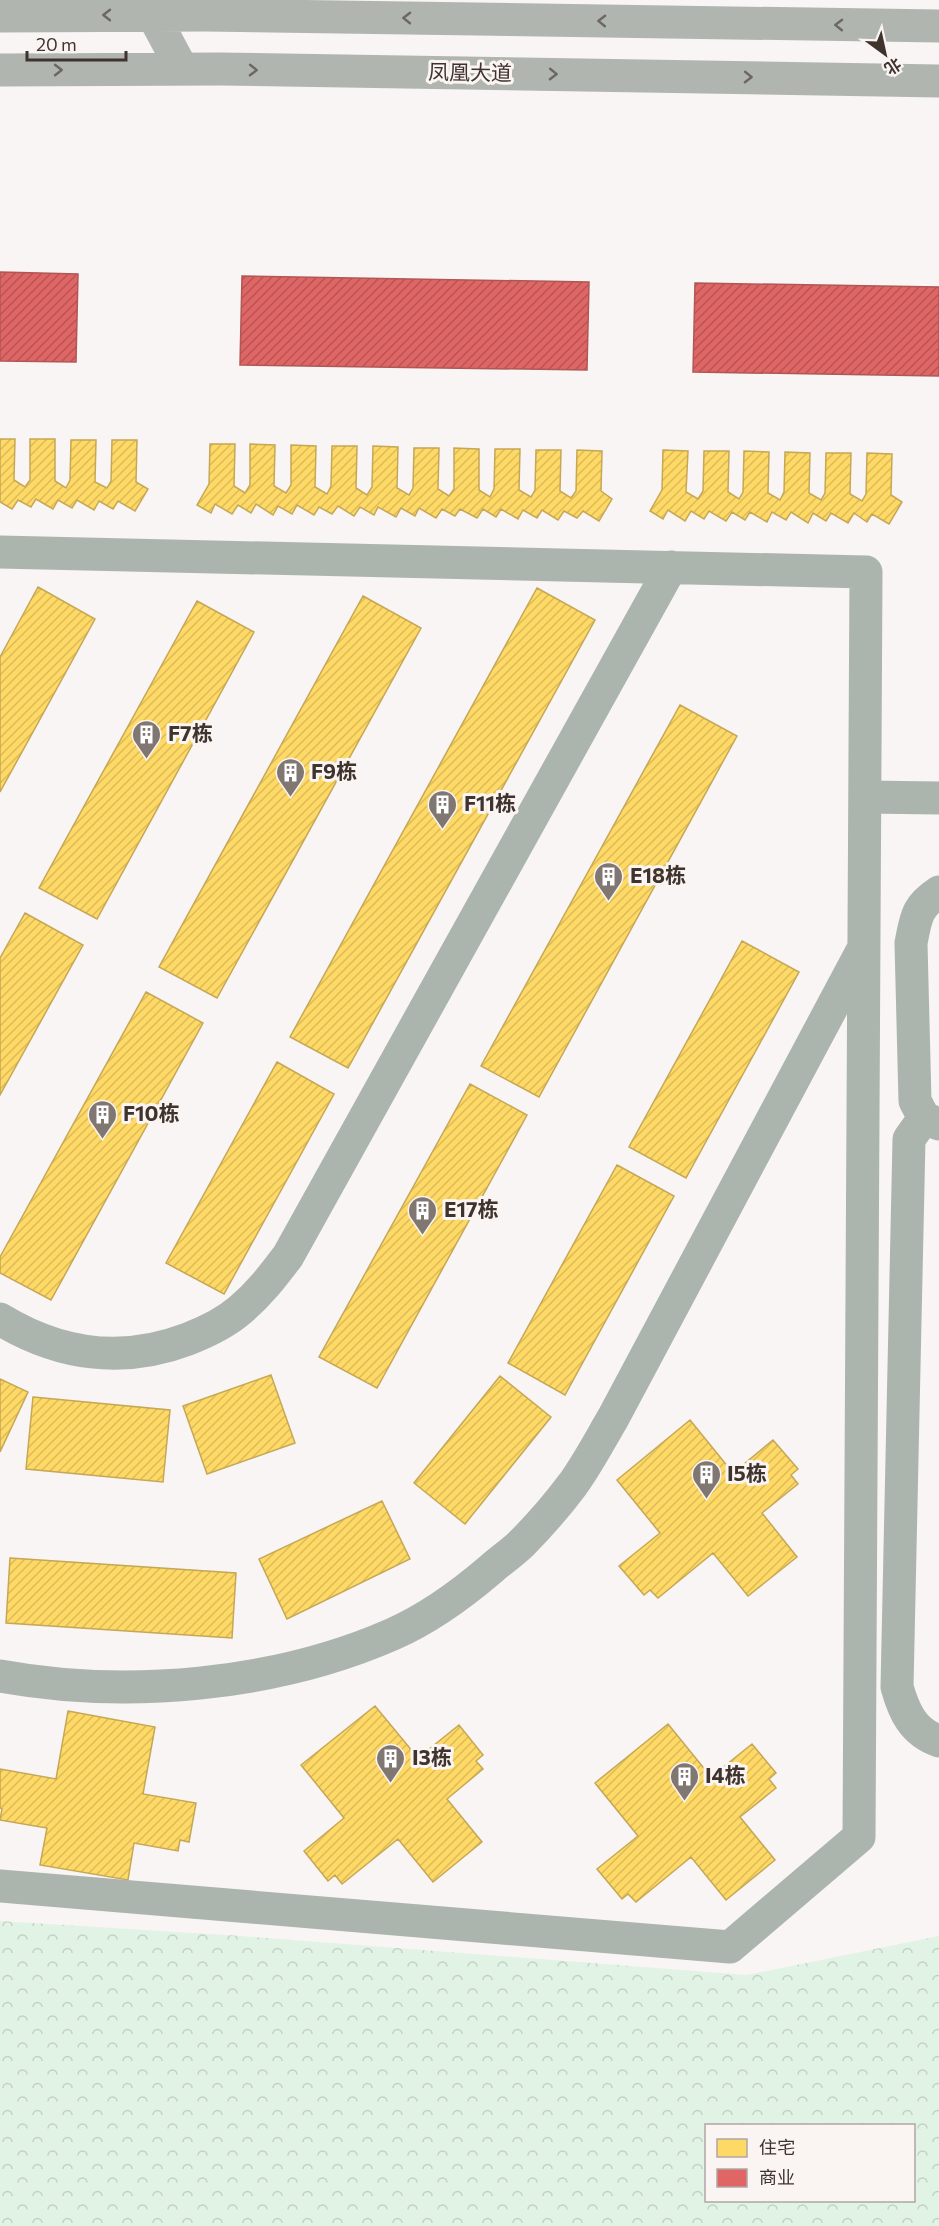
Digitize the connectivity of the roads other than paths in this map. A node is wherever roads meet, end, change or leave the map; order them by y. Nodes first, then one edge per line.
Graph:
1 (153, 8) edge
2 (205, 8) edge
3 (649, 11) edge
4 (0, 16) edge
5 (939, 27) edge
6 (182, 69) junction
7 (0, 70) edge
8 (939, 81) edge
9 (0, 552) edge
10 (671, 567) junction
11 (865, 797) junction
12 (939, 798) edge
13 (939, 892) edge
14 (864, 948) junction
15 (932, 1121) edge
16 (0, 1319) edge
17 (0, 1676) edge
18 (939, 1741) edge
19 (0, 1886) edge

1 - 2 main road
1 -> 4 main road
1 - 6 main road
3 -> 2 main road
2 - 6 main road
5 -> 3 main road
7 -> 6 main road, 凤凰大道
6 -> 8 main road, 凤凰大道
9 - 10 lane
10 - 11 lane
10 - 16 lane
11 - 12 lane
11 - 14 lane
13 - 15 lane
14 - 17 lane
14 - 19 lane
15 - 18 lane

